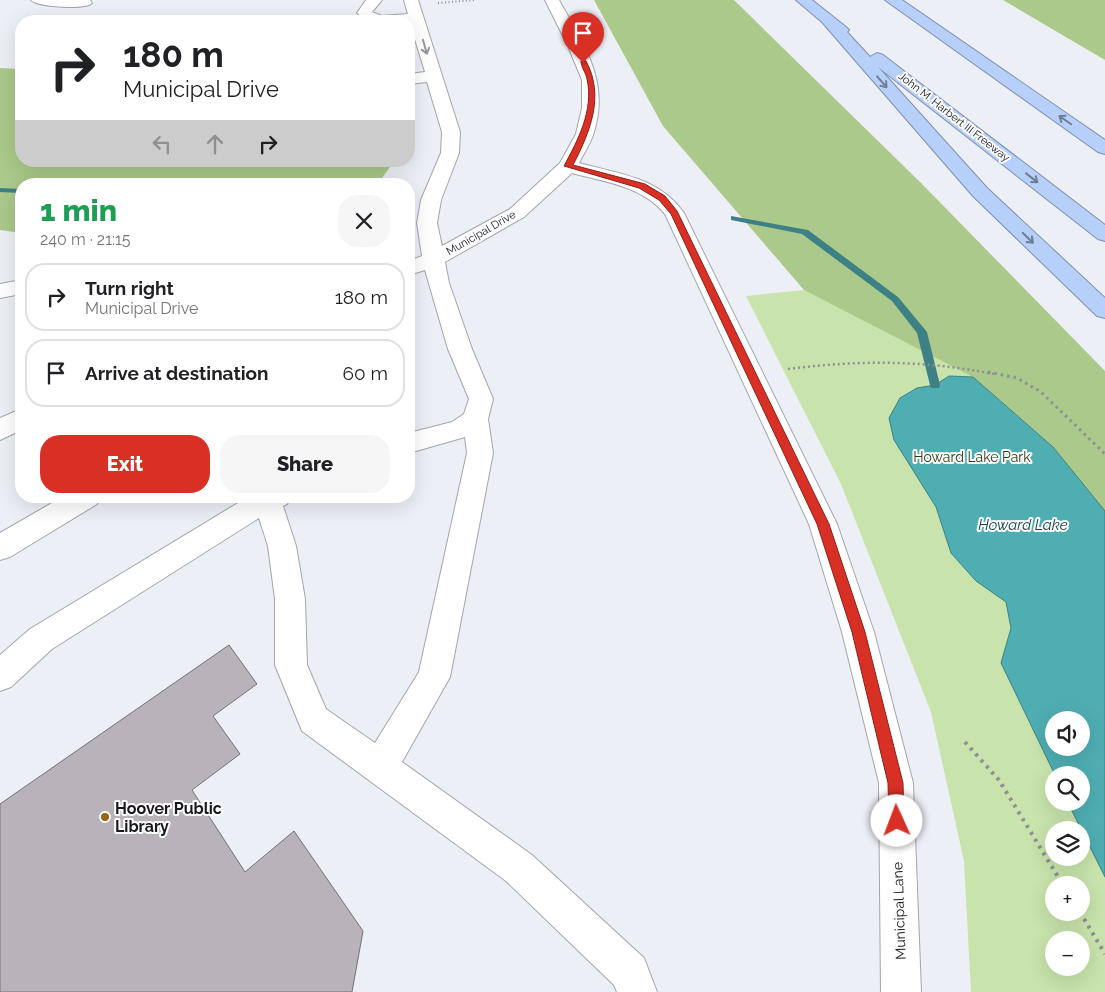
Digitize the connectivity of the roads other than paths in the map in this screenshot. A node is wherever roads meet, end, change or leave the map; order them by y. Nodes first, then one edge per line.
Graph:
1 (38, 0) edge
2 (375, 0) edge
3 (552, 0) edge
4 (803, 0) edge
5 (897, 3) edge
6 (85, 4) dead end
7 (413, 8) edge
8 (367, 15) edge
9 (400, 15) edge
10 (827, 19) junction
11 (433, 76) junction
12 (415, 78) edge
13 (1088, 116) dead end
14 (1105, 148) edge
15 (568, 166) junction
16 (1105, 235) edge
17 (432, 260) junction
18 (415, 266) edge
19 (15, 288) edge
20 (0, 291) edge
21 (1105, 311) edge
22 (476, 420) junction
23 (15, 421) edge
24 (0, 430) edge
25 (415, 441) edge
26 (75, 503) edge
27 (265, 503) edge
28 (273, 503) edge
29 (0, 548) edge
30 (0, 676) edge
31 (379, 768) junction
32 (638, 992) edge
33 (902, 992) edge

1 - 6 street
2 - 8 street
3 - 15 street, Municipal Drive
4 - 10 highway, John M. Harbert III Freeway
5 - 13 highway
14 -> 5 highway
7 - 9 street
7 -> 11 street
10 -> 16 highway, John M. Harbert III Freeway
10 -> 21 highway
11 - 12 street
11 - 17 street
15 - 17 street, Municipal Drive
15 - 33 street, Municipal Lane
17 - 18 street, Municipal Drive
17 - 22 street
19 - 20 street
22 - 25 street
22 - 31 street
23 - 24 street
26 - 29 street
27 - 30 street
28 - 31 street
31 - 32 street

